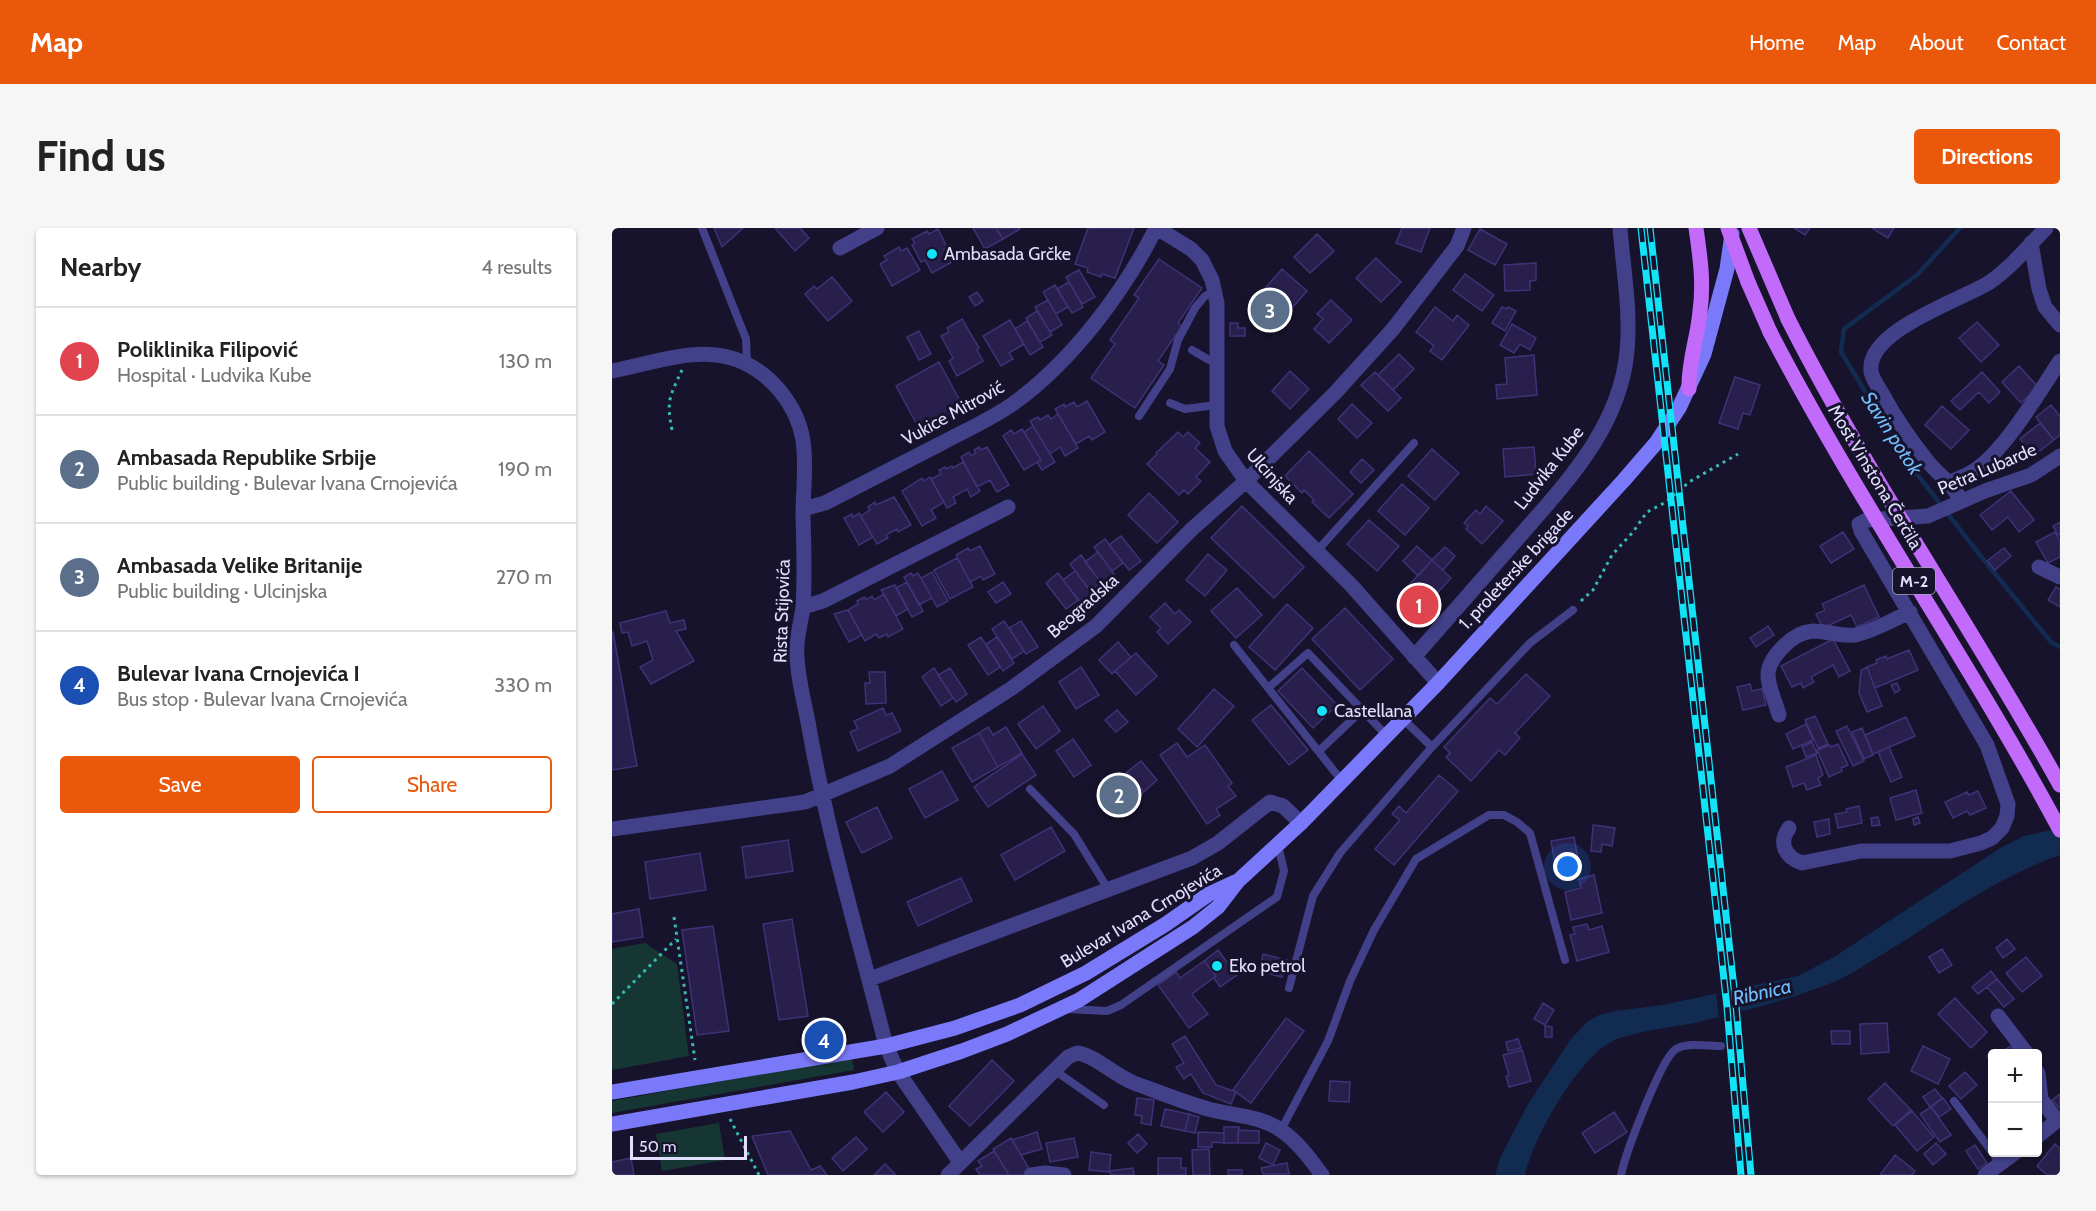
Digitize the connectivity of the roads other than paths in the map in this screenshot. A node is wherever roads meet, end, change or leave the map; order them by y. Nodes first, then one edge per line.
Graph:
1 (702, 228) edge
2 (877, 228) edge
3 (1157, 228) edge
4 (1464, 228) edge
5 (1620, 228) edge
6 (1696, 228) edge
7 (1730, 228) edge
8 (1749, 228) edge
9 (2046, 228) edge
10 (2031, 243) junction
11 (840, 248) dead end
12 (1215, 291) junction
13 (2060, 325) edge
14 (1192, 350) dead end
15 (1217, 360) junction
16 (2060, 361) edge
17 (747, 363) junction
18 (612, 371) edge
19 (1689, 388) junction
20 (1170, 403) dead end
21 (1216, 405) junction
22 (1139, 416) dead end
23 (1414, 443) dead end
24 (2060, 456) edge
25 (1246, 480) junction
26 (1948, 483) junction
27 (1955, 504) junction
28 (1008, 507) dead end
29 (803, 509) junction
30 (1317, 551) junction
31 (2039, 567) dead end
32 (2060, 577) edge
33 (803, 607) junction
34 (1573, 610) road end
35 (1910, 612) junction
36 (1234, 645) dead end
37 (1414, 657) junction
38 (1438, 683) junction
39 (1269, 688) junction
40 (1362, 710) junction
41 (1779, 715) dead end
42 (1403, 719) junction
43 (1387, 736) junction
44 (1432, 747) junction
45 (1319, 751) junction
46 (1342, 781) junction
47 (2060, 786) edge
48 (1030, 789) dead end
49 (821, 795) junction
50 (1301, 823) junction
51 (1789, 828) dead end
52 (612, 829) edge
53 (2060, 830) edge
54 (1278, 845) junction
55 (1238, 881) junction
56 (1108, 889) junction
57 (1565, 960) dead end
58 (870, 979) junction
59 (1289, 988) dead end
60 (1060, 1009) junction
61 (1998, 1016) dead end
62 (886, 1046) junction
63 (1721, 1046) dead end
64 (2023, 1049) edge
65 (1054, 1070) junction
66 (898, 1072) junction
67 (612, 1092) edge
68 (2042, 1100) edge
69 (1954, 1101) dead end
70 (1104, 1105) dead end
71 (2058, 1120) edge
72 (612, 1124) edge
73 (1281, 1130) junction
74 (2042, 1132) edge
75 (2010, 1157) edge
76 (960, 1162) junction
77 (2001, 1164) junction
78 (948, 1175) edge
79 (1031, 1175) edge
80 (1064, 1175) edge
81 (1322, 1175) edge
82 (1621, 1175) edge
83 (1985, 1175) edge

1 - 17 lane
2 - 11 street
3 - 12 street, Ulcinjska
3 - 29 street, Vukice Mitrović
4 - 25 street, Beogradska
5 - 37 street, Ludvika Kube
6 - 19 main road
7 - 19 main road, 1. proleterske brigade
7 - 53 main road, Most Vinstona Čerčila / M-2, bridge
8 - 47 main road, Most Vinstona Čerčila / M-2, bridge
9 - 10 street
10 - 13 street
10 - 26 street
12 - 15 street, Ulcinjska
12 - 22 lane
14 - 15 lane
15 - 21 street, Ulcinjska
16 - 26 street
17 - 18 street, Rista Stijovića
17 - 29 street, Rista Stijovića
19 - 38 main road, 1. proleterske brigade
20 - 21 lane
21 - 25 street, Ulcinjska
23 - 30 lane
24 - 27 street, Petra Lubarde
25 - 30 street, Ulcinjska
25 - 49 street, Beogradska
26 - 27 street
27 - 35 street, Petra Lubarde
28 - 33 street
29 - 33 street, Rista Stijovića
30 - 37 street, Ulcinjska
31 - 32 street
33 - 49 street, Rista Stijovića
34 - 44 lane
35 - 41 street
35 - 51 street
36 - 39 lane
37 - 38 street, Ulcinjska
38 - 42 main road, 1. proleterske brigade
39 - 40 lane
39 - 45 lane
40 - 43 lane
40 - 45 lane
42 - 43 main road, 1. proleterske brigade
42 - 44 lane
43 - 46 main road, 1. proleterske brigade
44 - 59 lane
45 - 46 lane
46 - 50 main road, 1. proleterske brigade
48 - 56 lane
49 - 52 street, Beogradska
49 - 58 street, Rista Stijovića
50 - 54 main road, 1. proleterske brigade
50 - 56 street, Bulevar Ivana Crnojevića
54 - 55 main road, 1. proleterske brigade
54 - 60 lane
55 - 60 main road, Bulevar Ivana Crnojevića
55 - 62 main road, Bulevar Ivana Crnojevića
56 - 58 street, Bulevar Ivana Crnojevića
57 - 73 lane
58 - 62 street, Rista Stijovića
60 - 66 main road, Bulevar Ivana Crnojevića
61 - 64 street
62 - 66 street, Rista Stijovića
62 - 67 main road, Bulevar Ivana Crnojevića
63 - 82 lane
65 - 70 lane
65 - 73 street
65 - 76 street
66 - 72 main road, Bulevar Ivana Crnojevića
66 - 76 street, Rista Stijovića
68 - 71 street
69 - 77 lane
71 - 74 street
73 - 81 street
75 - 77 street
76 - 78 street
77 - 83 street
79 - 80 street

